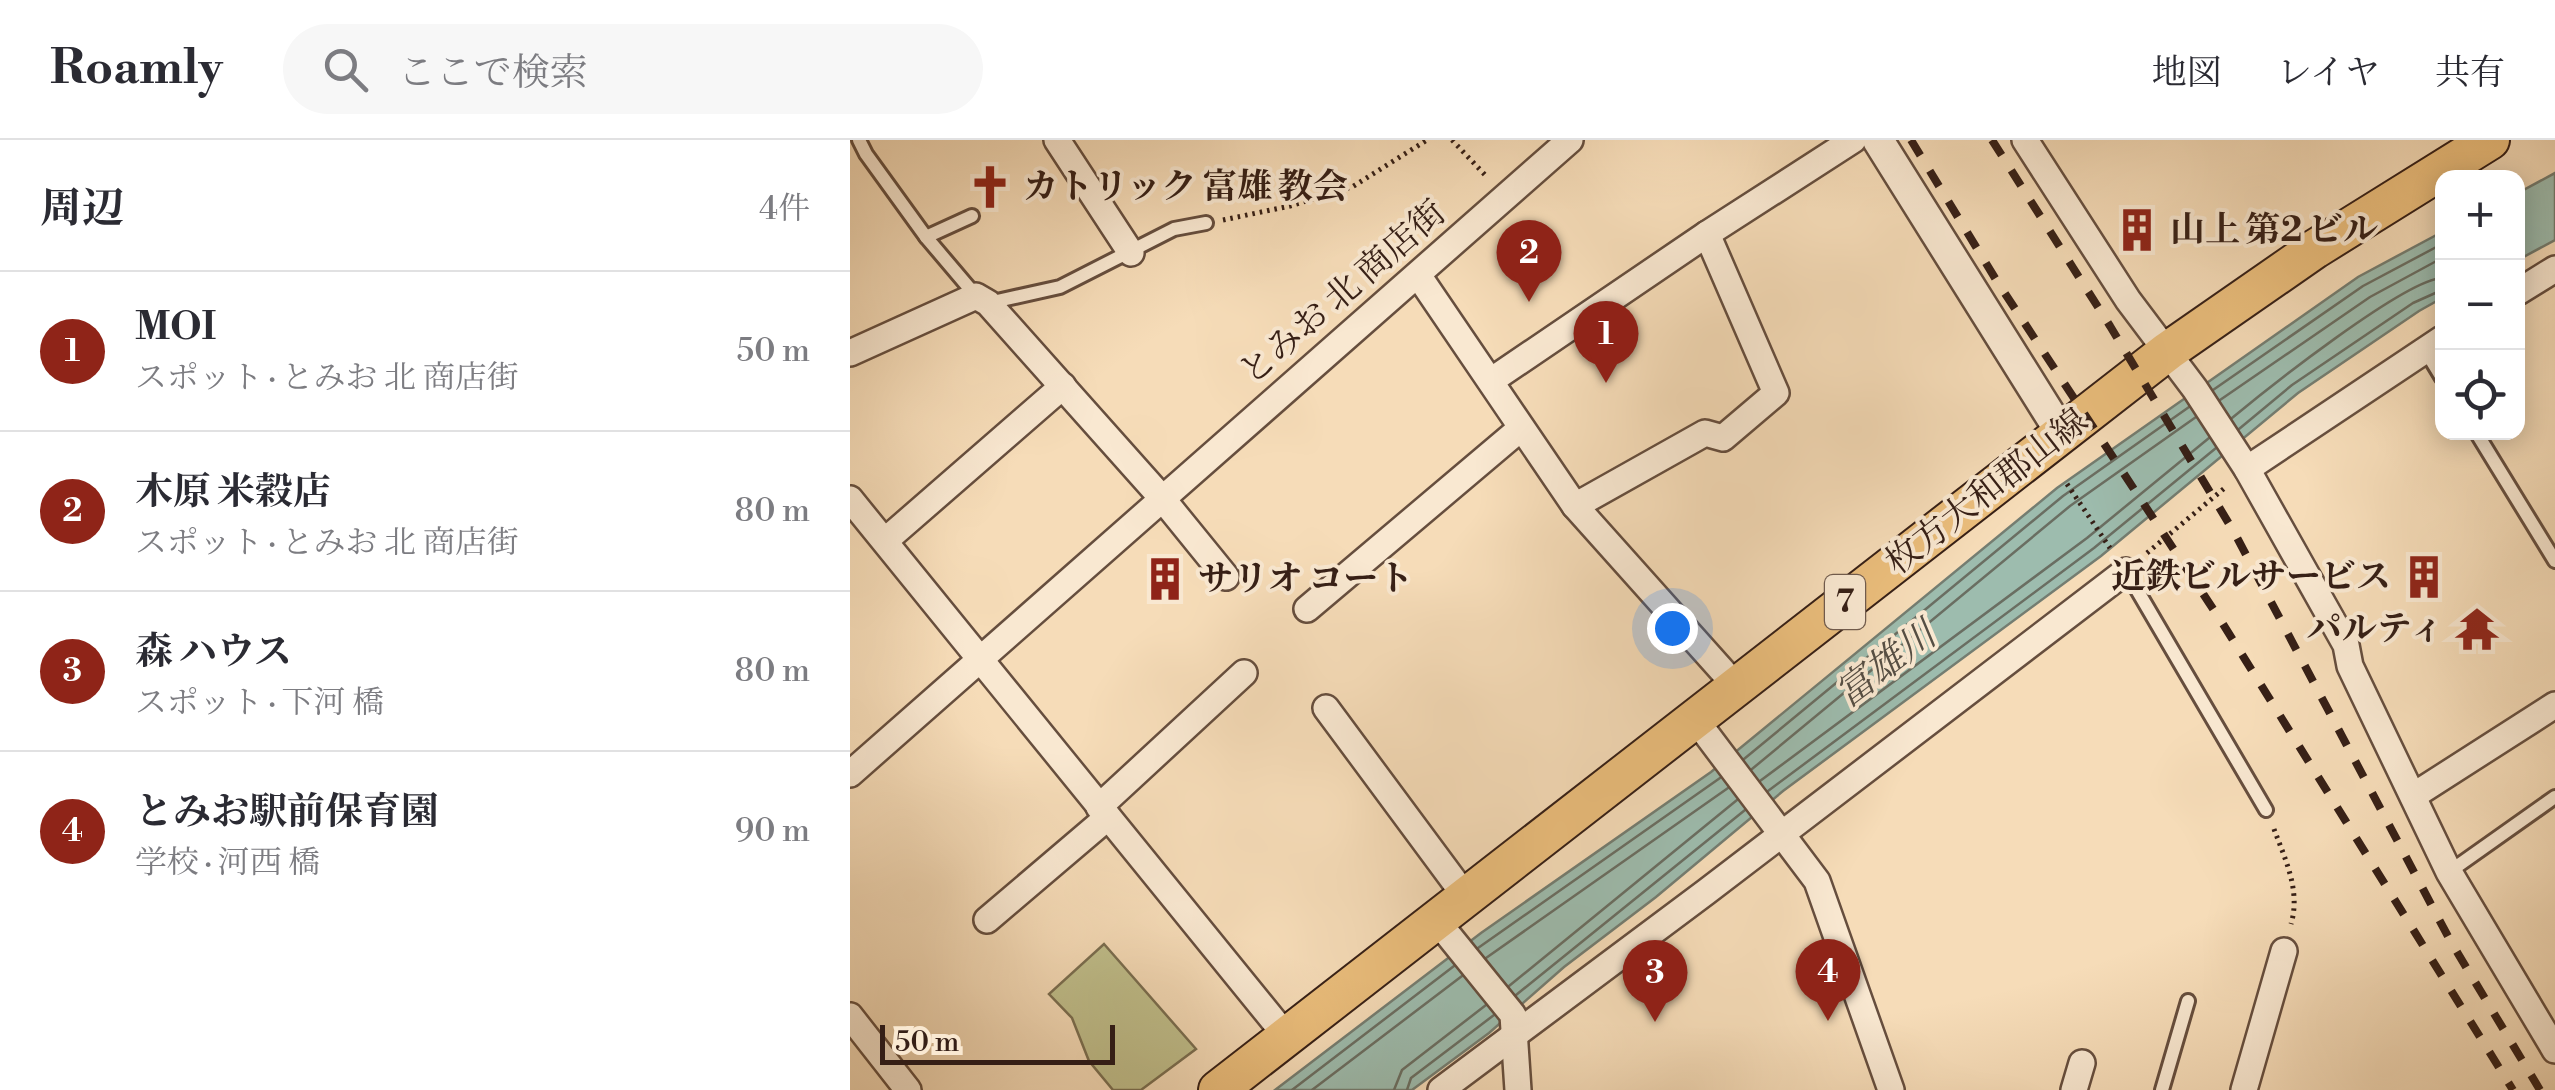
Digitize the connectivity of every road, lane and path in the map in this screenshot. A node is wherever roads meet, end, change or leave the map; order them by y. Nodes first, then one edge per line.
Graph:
1 (859, 140) edge
2 (1057, 140) edge
3 (1428, 140) edge
4 (1452, 140) edge
5 (1570, 140) edge
6 (1853, 140) edge
7 (1878, 140) edge
8 (2025, 140) edge
9 (2490, 140) edge
10 (1506, 197) junction
11 (972, 216) dead end
12 (1206, 223) joint
13 (1708, 234) junction
14 (926, 237) junction
15 (1131, 253) junction
16 (2555, 269) edge
17 (1418, 274) junction
18 (2525, 288) edge
19 (982, 299) junction
20 (2434, 345) edge
21 (2168, 350) junction
22 (850, 352) edge
23 (1492, 380) junction
24 (1063, 386) junction
25 (1520, 429) junction
26 (2062, 434) junction
27 (2481, 440) edge
28 (2244, 465) junction
29 (2067, 484) dead end
30 (1162, 497) junction
31 (850, 499) edge
32 (1575, 506) junction
33 (886, 540) junction
34 (2555, 561) edge
35 (2126, 571) junction
36 (1226, 576) dead end
37 (1307, 609) dead end
38 (980, 658) junction
39 (1244, 672) dead end
40 (1736, 686) junction
41 (2555, 705) edge
42 (1326, 708) dead end
43 (1695, 719) junction
44 (851, 771) edge
45 (2413, 796) junction
46 (2555, 797) edge
47 (2266, 810) joint
48 (1104, 812) junction
49 (1776, 824) junction
50 (2449, 872) junction
51 (1466, 897) junction
52 (987, 920) dead end
53 (1448, 935) junction
54 (2284, 951) joint
55 (2188, 1000) dead end
56 (850, 1016) edge
57 (1512, 1025) junction
58 (1287, 1037) junction
59 (2555, 1050) edge
60 (2082, 1063) dead end
61 (908, 1090) edge
62 (1218, 1090) edge
63 (1441, 1090) edge
64 (1518, 1090) edge
65 (1891, 1090) edge
66 (2074, 1090) edge
67 (2162, 1090) edge
68 (2244, 1090) edge

1 - 14 lane
2 - 15 street
3 - 12 path
4 - 10 path
5 - 10 street, とみお 北 商店街
6 - 13 street
7 - 26 street
8 - 21 street
9 - 21 main road, 枚方大和郡山線 / 7
10 - 17 street, とみお 北 商店街
11 - 14 lane
12 - 15 lane
13 - 23 street
13 - 32 street
14 - 19 lane
15 - 19 lane
16 - 18 street
17 - 23 street
17 - 30 street, とみお 北 商店街
19 - 22 street
19 - 24 street
20 - 28 street
21 - 26 main road, 枚方大和郡山線 / 7
21 - 28 street
23 - 25 street
24 - 30 street
24 - 33 street
25 - 32 street
25 - 37 street
26 - 40 main road, 枚方大和郡山線 / 7
27 - 34 lane
28 - 35 path
28 - 45 street
29 - 35 path
30 - 36 street
30 - 38 street, とみお 北 商店街
31 - 33 street
32 - 40 street
33 - 38 street
35 - 47 lane
35 - 49 street
38 - 44 street, とみお 北 商店街
38 - 48 street
39 - 48 street
40 - 43 main road, 枚方大和郡山線 / 7
41 - 45 street
42 - 51 street
43 - 49 street
43 - 51 main road, 枚方大和郡山線 / 7
45 - 50 street
46 - 50 lane
47 - 54 path
48 - 52 street
48 - 58 street
49 - 57 street
49 - 65 street
50 - 59 street
51 - 53 main road, 枚方大和郡山線 / 7
53 - 57 street
53 - 58 main road, 枚方大和郡山線 / 7
54 - 68 street
55 - 67 lane
56 - 61 street
57 - 63 street
57 - 64 street
58 - 62 main road, 枚方大和郡山線 / 7
60 - 66 street

